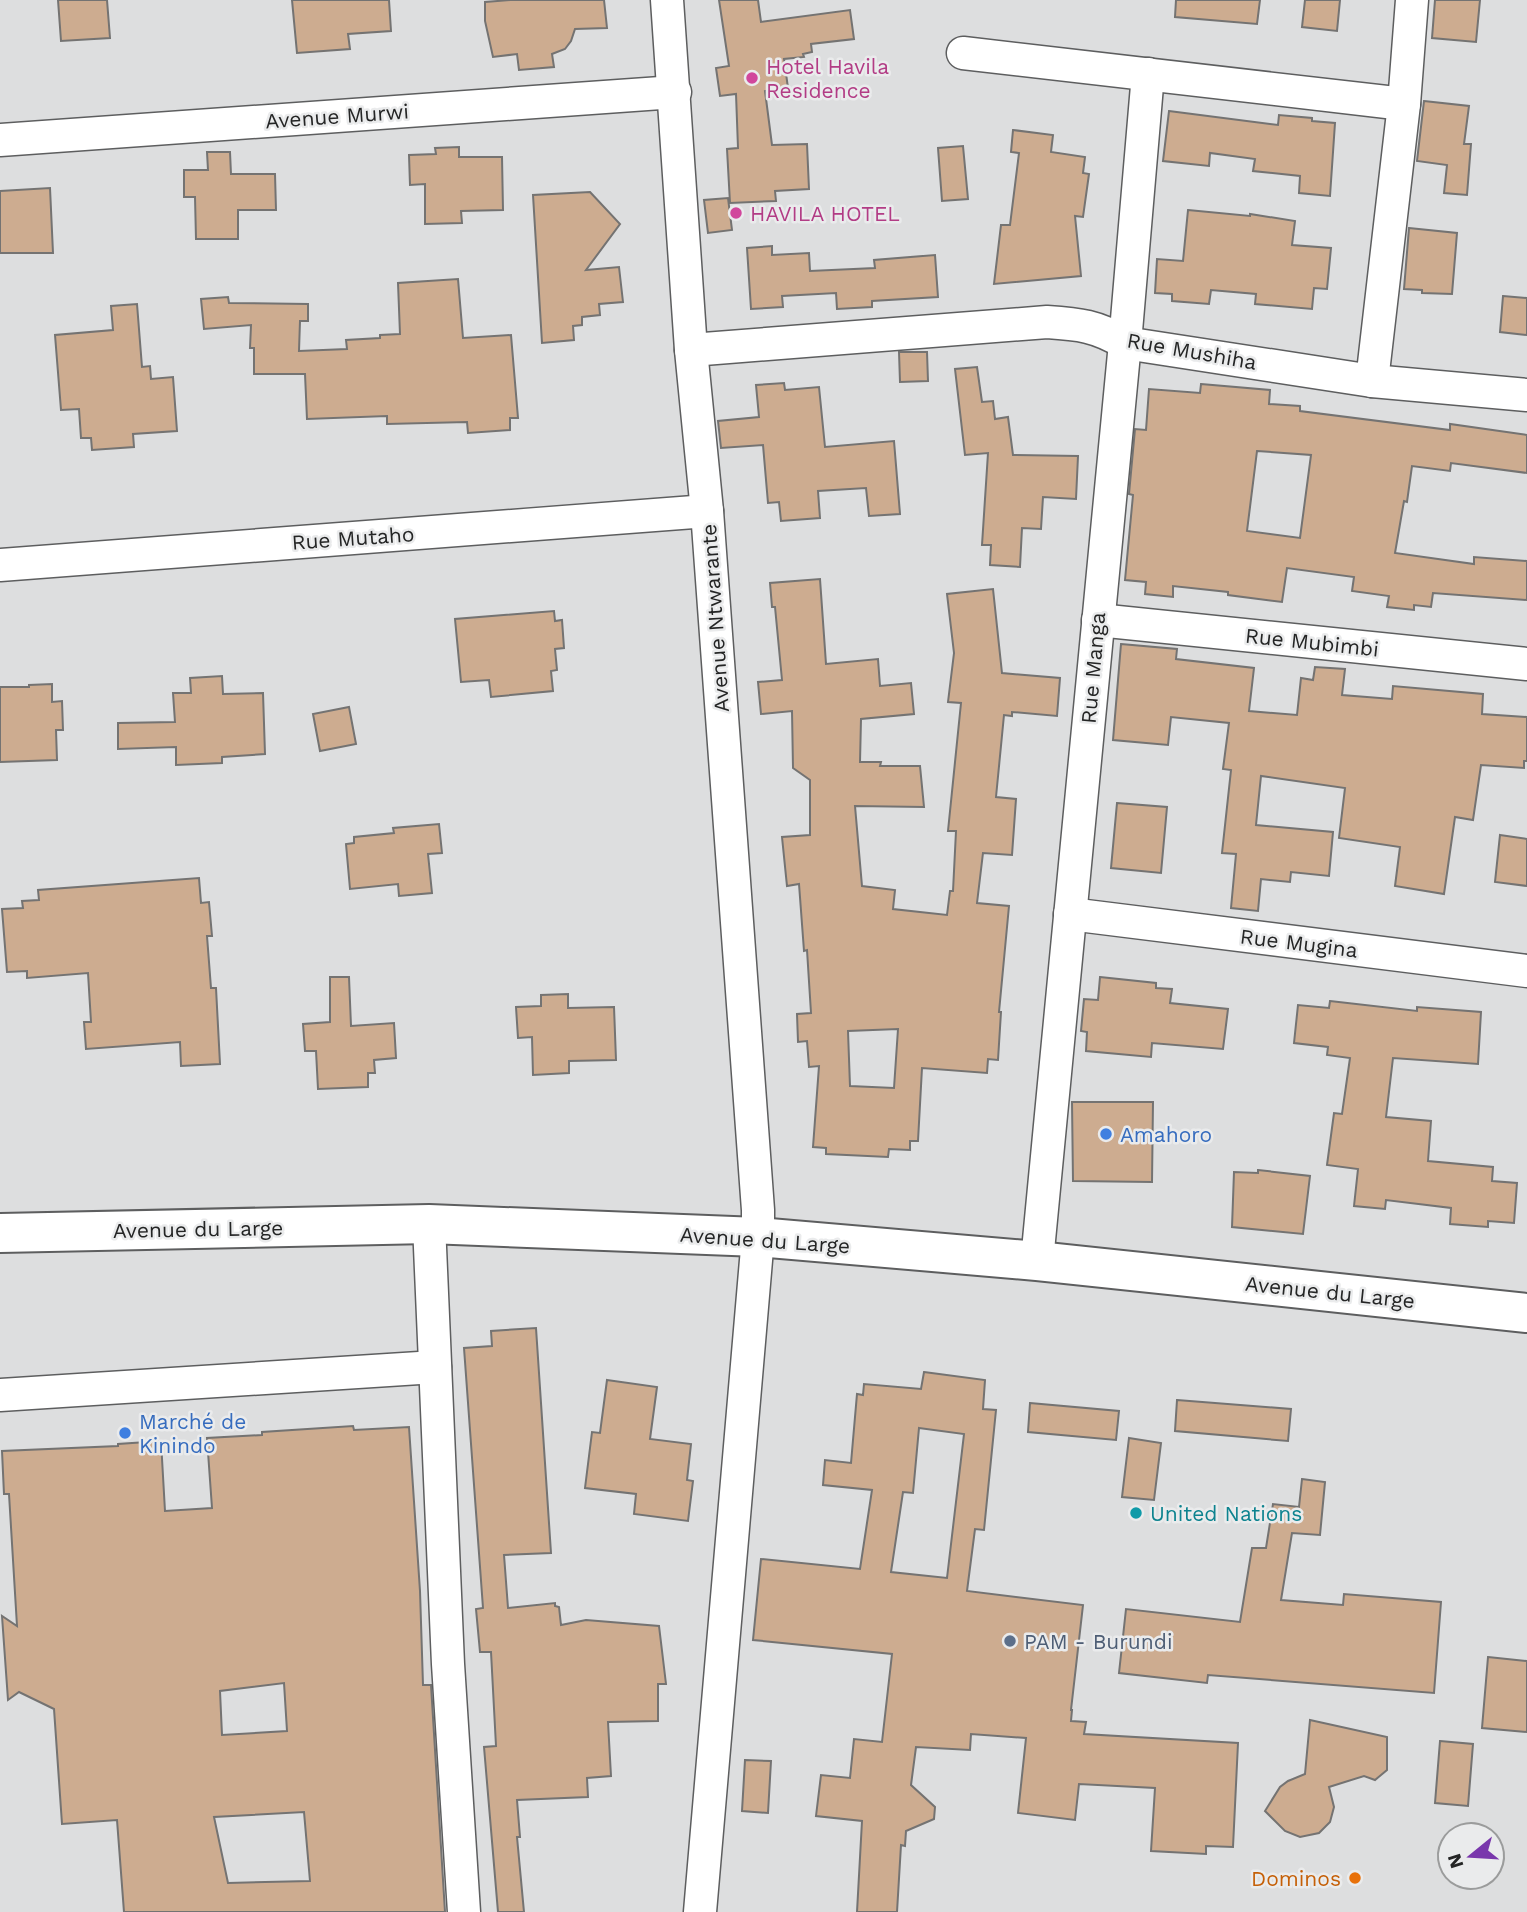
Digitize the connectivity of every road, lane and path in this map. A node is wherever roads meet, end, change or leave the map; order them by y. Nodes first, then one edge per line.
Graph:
1 (667, 0) edge
2 (1412, 0) edge
3 (963, 53) dead end
4 (1148, 74) junction
5 (674, 92) junction
6 (1404, 104) junction
7 (0, 140) edge
8 (1125, 343) junction
9 (691, 349) junction
10 (1372, 381) junction
11 (1527, 395) edge
12 (707, 511) junction
13 (0, 565) edge
14 (1098, 620) junction
15 (1527, 664) edge
16 (1070, 914) junction
17 (1527, 971) edge
18 (429, 1224) junction
19 (0, 1233) edge
20 (758, 1237) junction
21 (1037, 1261) junction
22 (1527, 1313) edge
23 (435, 1367) junction
24 (0, 1395) edge
25 (464, 1912) edge
26 (700, 1912) edge

1 - 5 street, Avenue Ntwarante
2 - 6 street
3 - 4 street
4 - 6 street
4 - 8 street, Rue Manga
5 - 7 street, Avenue Murwi
5 - 9 street, Avenue Ntwarante
6 - 10 street
8 - 9 street, Rue Mushiha
8 - 10 street, Rue Mushiha
8 - 14 street, Rue Manga
9 - 12 street, Avenue Ntwarante
10 - 11 street, Rue Mushiha
12 - 13 street, Rue Mutaho
12 - 20 street, Avenue Ntwarante
14 - 15 street, Rue Mubimbi
14 - 16 street, Rue Manga
16 - 17 street, Rue Mugina
16 - 21 street, Rue Manga
18 - 19 main road, Avenue du Large
18 - 20 main road, Avenue du Large
18 - 23 street
20 - 21 main road, Avenue du Large
20 - 26 street, Avenue Ntwarante
21 - 22 main road, Avenue du Large
23 - 24 street
23 - 25 street

